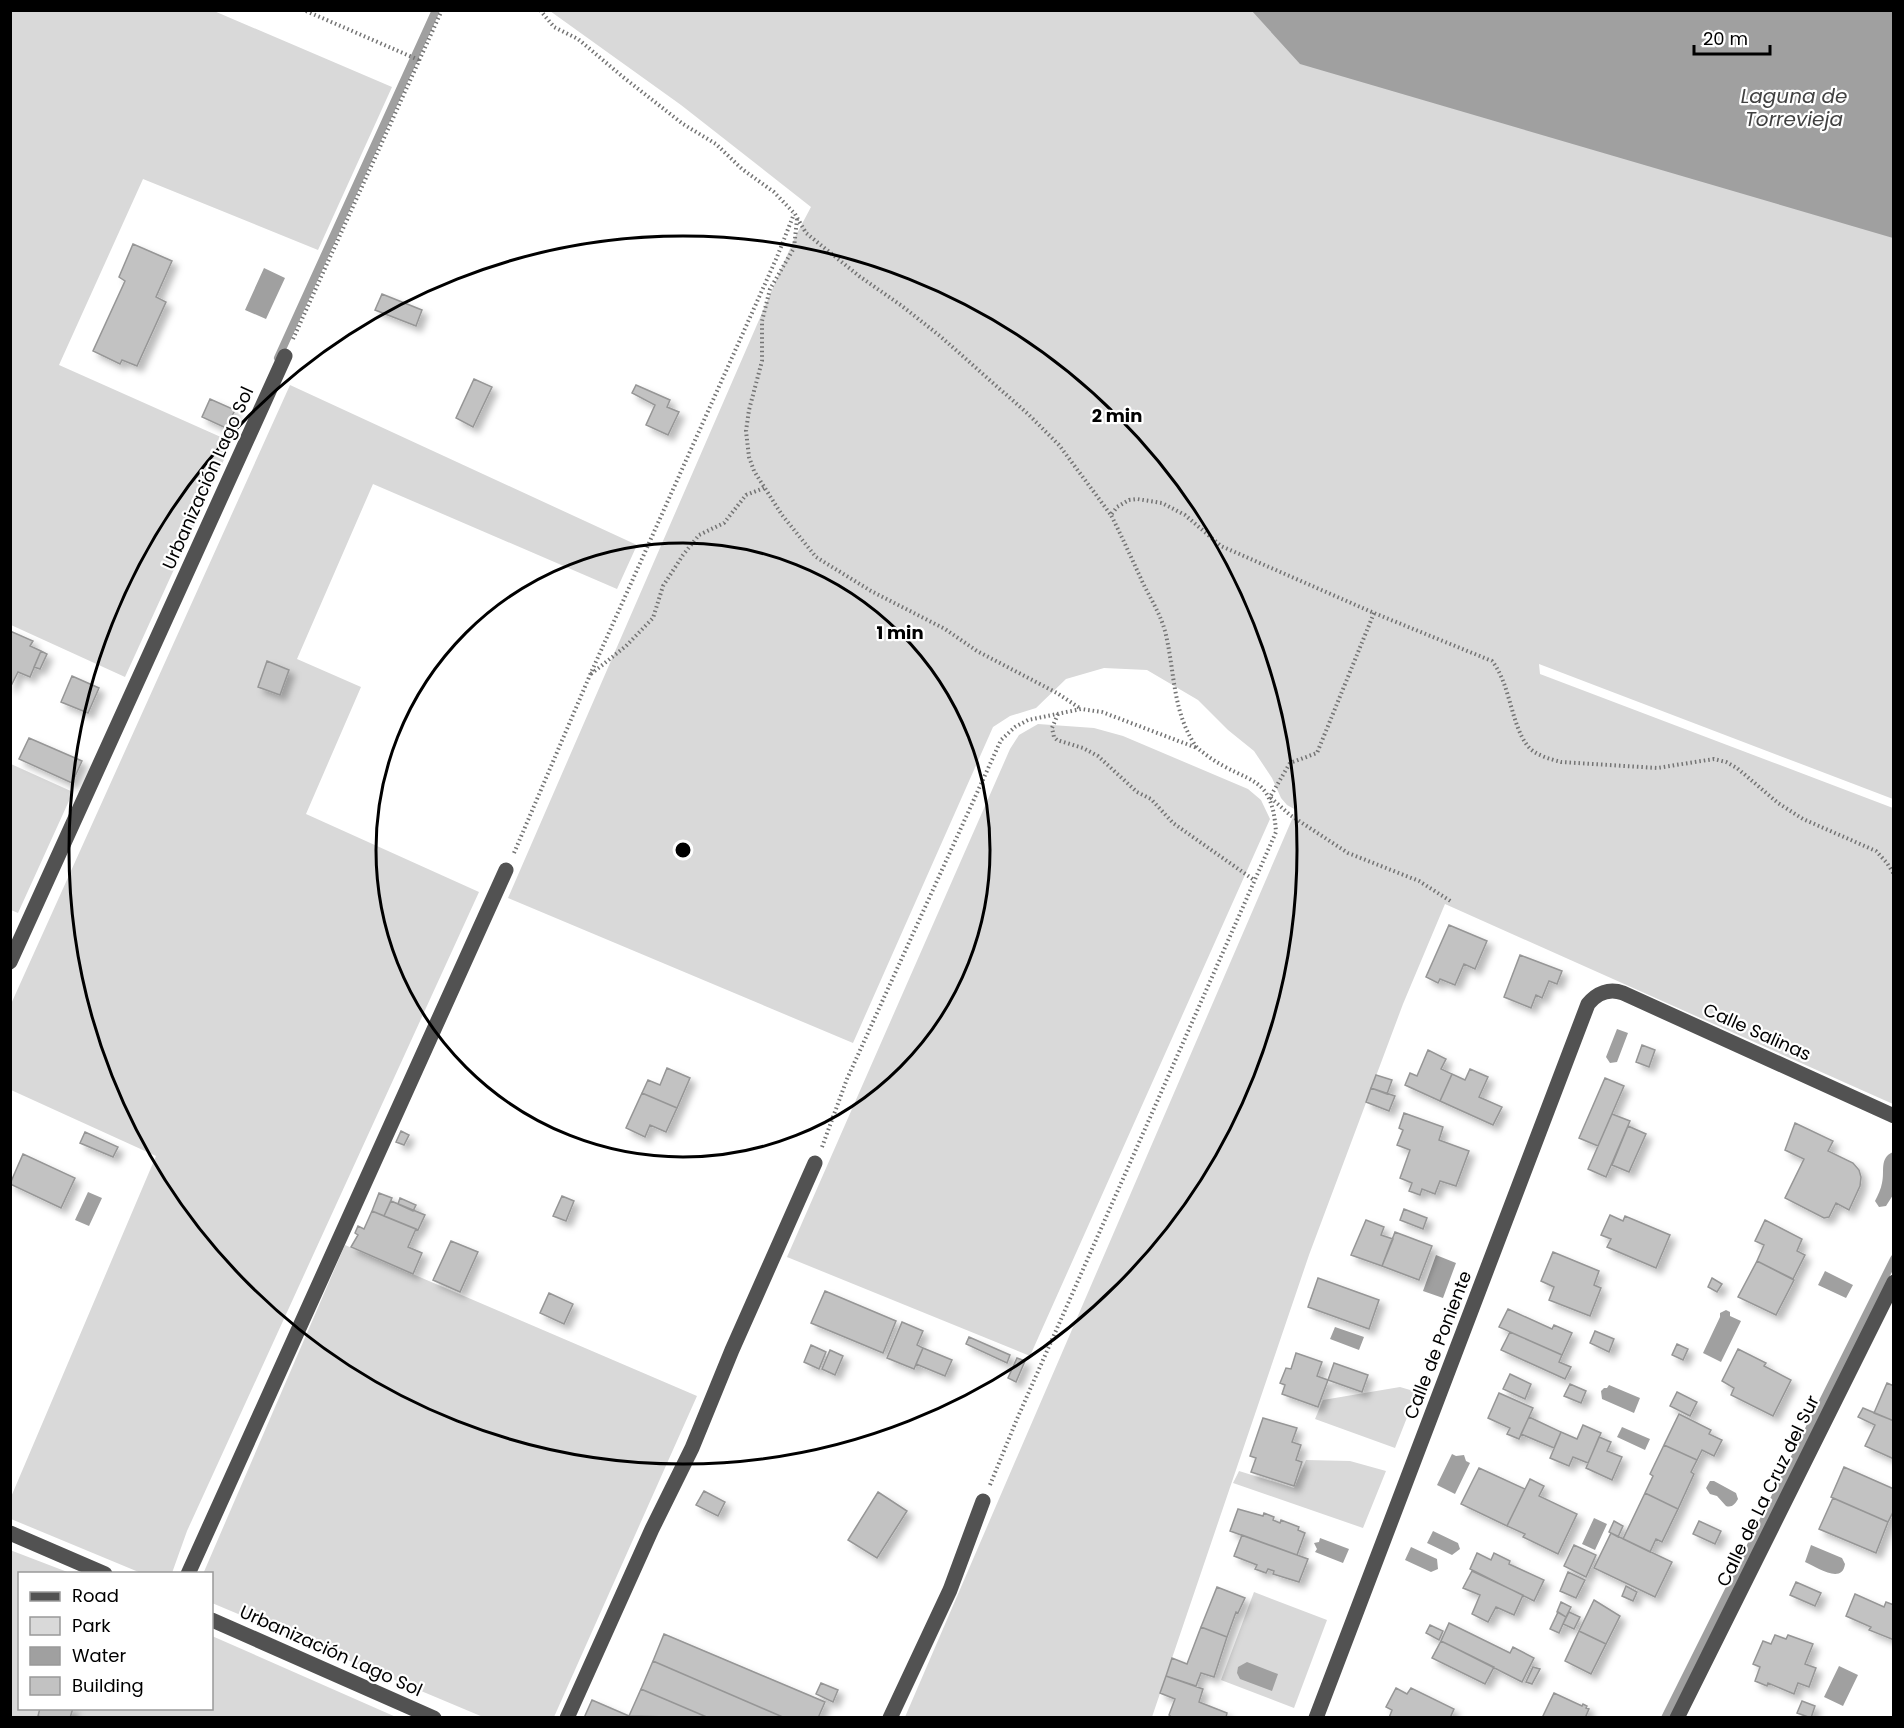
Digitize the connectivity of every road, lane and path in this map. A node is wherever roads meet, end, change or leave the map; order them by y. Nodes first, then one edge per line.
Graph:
1 (442, 10) edge
2 (540, 10) edge
3 (306, 11) edge
4 (420, 60) junction
5 (796, 216) junction
6 (285, 356) joint
7 (764, 488) junction
8 (1111, 515) junction
9 (1374, 613) junction
10 (590, 675) junction
11 (1081, 709) junction
12 (1058, 714) junction
13 (1197, 748) junction
14 (1269, 797) junction
15 (506, 870) joint
16 (1893, 874) edge
17 (1254, 880) junction
18 (1452, 902) dead end
19 (10, 962) edge
20 (1604, 992) joint
21 (1893, 1116) edge
22 (816, 1163) joint
23 (1893, 1282) edge
24 (984, 1501) joint
25 (10, 1533) edge
26 (100, 1572) edge
27 (189, 1572) edge
28 (213, 1620) edge
29 (434, 1718) edge
30 (567, 1718) edge
31 (890, 1718) edge
32 (1317, 1718) edge
33 (1677, 1718) edge

1 - 4 path
2 - 5 path
3 - 4 path
4 - 6 path
5 - 7 path
5 - 8 path
5 - 10 path
6 - 19 street, Urbanización Lago Sol
7 - 10 path
7 - 11 path
8 - 9 path
8 - 13 path
9 - 14 path
9 - 16 path
10 - 15 path
11 - 12 path
11 - 13 path
12 - 17 path
12 - 22 path
13 - 14 path
14 - 17 path
14 - 18 path
15 - 27 street
17 - 24 path
20 - 21 street, Calle Salinas
20 - 32 street, Calle de Poniente
22 - 30 street
23 - 33 street, Calle de La Cruz del Sur
24 - 31 street
25 - 26 street
28 - 29 street, Urbanización Lago Sol

